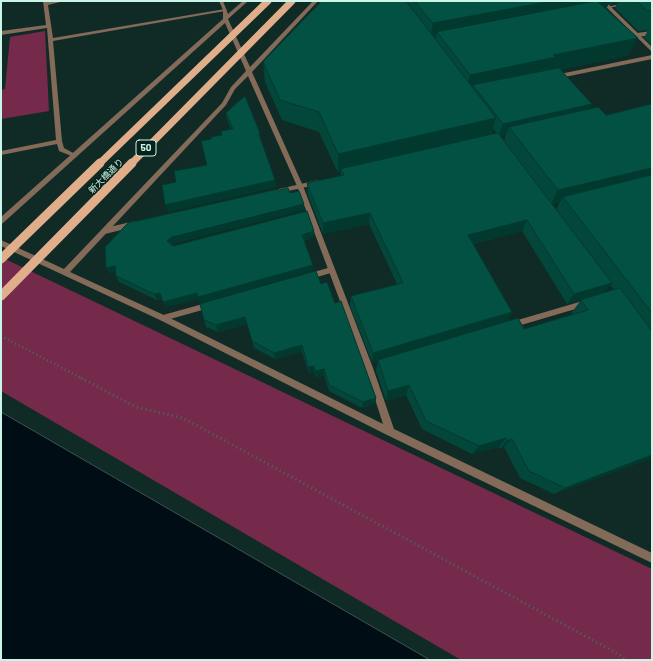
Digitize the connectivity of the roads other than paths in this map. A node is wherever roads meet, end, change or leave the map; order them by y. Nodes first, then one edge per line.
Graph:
1 (62, 1) edge
2 (221, 1) edge
3 (246, 1) edge
4 (268, 1) edge
5 (292, 1) edge
6 (316, 1) edge
7 (602, 1) edge
8 (645, 1) edge
9 (45, 2) edge
10 (225, 10) junction
11 (608, 10) junction
12 (226, 20) junction
13 (49, 26) junction
14 (1, 33) edge
15 (652, 33) edge
16 (637, 35) junction
17 (51, 40) junction
18 (652, 50) edge
19 (652, 57) edge
20 (249, 71) junction
21 (547, 79) edge
22 (59, 141) junction
23 (1, 153) edge
24 (74, 155) junction
25 (323, 180) edge
26 (300, 186) junction
27 (270, 193) edge
28 (1, 221) edge
29 (140, 222) edge
30 (105, 231) junction
31 (1, 244) edge
32 (1, 259) edge
33 (331, 270) junction
34 (65, 273) junction
35 (301, 279) edge
36 (1, 296) edge
37 (596, 300) edge
38 (217, 303) edge
39 (163, 318) junction
40 (506, 327) edge
41 (390, 432) junction
42 (652, 558) edge

1 - 9 street
2 - 10 street
3 - 12 street
4 - 32 main road, 新大橋通り / 50, bridge
5 - 36 main road, 新大橋通り / 50, bridge
6 - 20 street
7 - 11 street
8 - 11 street
9 - 13 street
10 - 12 street
10 - 17 street
11 - 16 street
12 - 20 street
12 - 24 street
13 - 14 street
13 - 17 street
15 - 16 street
16 - 18 street
17 - 22 street
19 - 21 street
20 - 26 street
20 - 30 street
22 - 23 street
22 - 24 street
24 - 28 street
25 - 26 street
26 - 27 street
26 - 33 street
29 - 30 street
30 - 34 street
31 - 34 street
33 - 35 street
33 - 41 street
34 - 39 street
37 - 40 street
38 - 39 street
39 - 41 street
41 - 42 street

